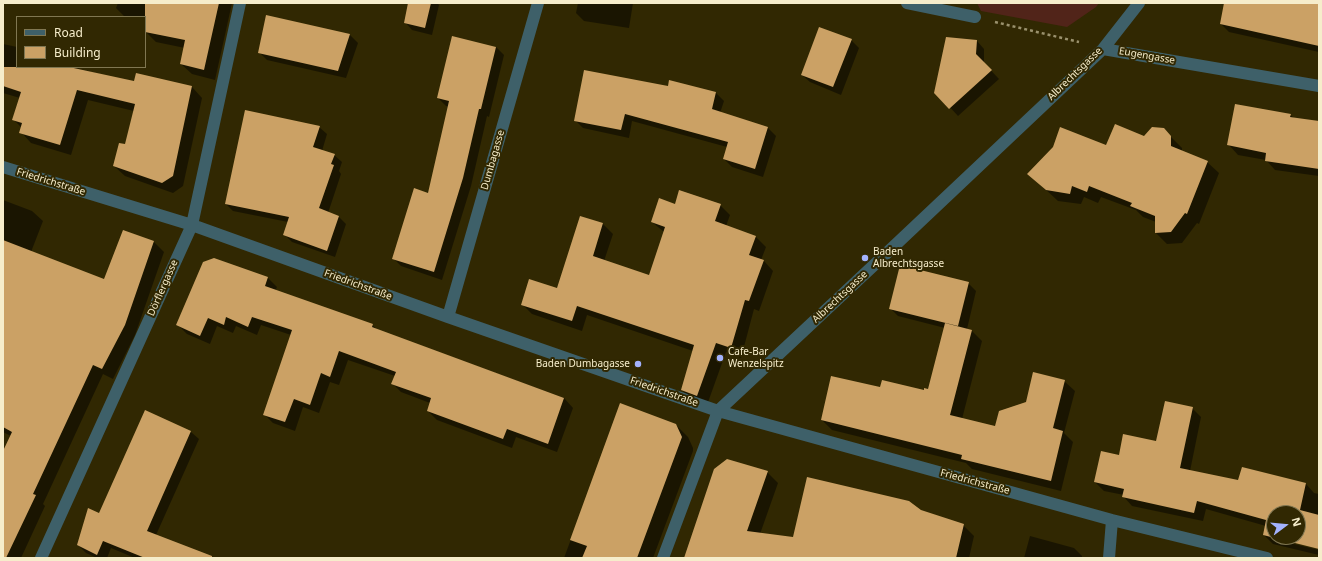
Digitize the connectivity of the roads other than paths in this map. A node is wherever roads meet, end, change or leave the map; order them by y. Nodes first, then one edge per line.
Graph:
1 (240, 3) edge
2 (538, 3) edge
3 (907, 3) edge
4 (1139, 3) edge
5 (975, 17) road end
6 (1103, 48) junction
7 (1319, 86) edge
8 (3, 167) edge
9 (192, 225) junction
10 (448, 317) junction
11 (718, 411) junction
12 (1112, 520) junction
13 (41, 558) edge
14 (663, 558) edge
15 (1109, 558) edge
16 (1267, 558) edge

1 - 9 street, Dörflergasse
2 - 10 street, Dumbagasse
3 - 5 street
4 - 6 street, Albrechtsgasse
6 - 7 street, Eugengasse
6 - 11 street, Albrechtsgasse
8 - 9 street, Friedrichstraße
9 - 10 street, Friedrichstraße
9 - 13 street, Dörflergasse
10 - 11 street, Friedrichstraße
11 - 12 street, Friedrichstraße
11 - 14 street, Albrechtsgasse
12 - 15 street
12 - 16 street, Friedrichstraße

